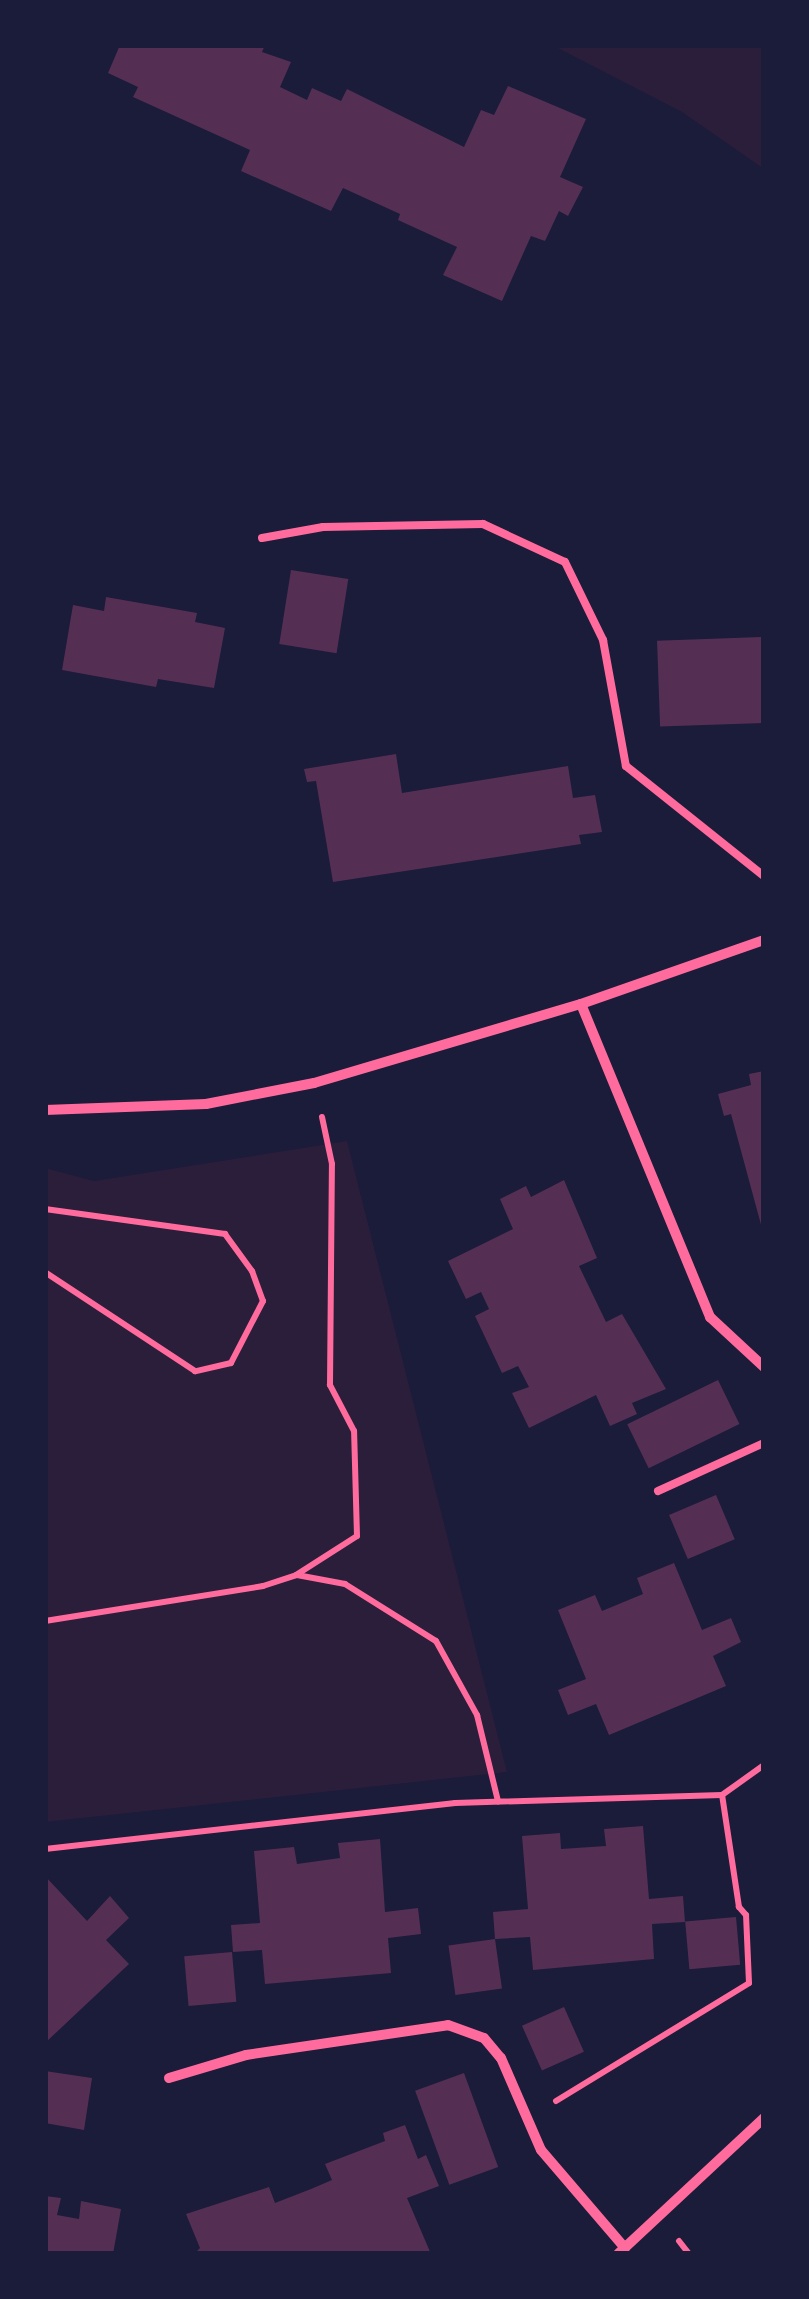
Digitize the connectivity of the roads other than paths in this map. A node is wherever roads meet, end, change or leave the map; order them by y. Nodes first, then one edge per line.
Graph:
1 (262, 538) dead end
2 (764, 876) edge
3 (764, 940) edge
4 (580, 1004) junction
5 (45, 1110) edge
6 (764, 1368) edge
7 (764, 1443) edge
8 (658, 1491) dead end
9 (168, 2078) dead end
10 (764, 2118) edge
11 (622, 2251) edge

1 - 2 lane
3 - 4 street
4 - 5 street
4 - 6 street
7 - 8 lane
9 - 11 street
10 - 11 street

